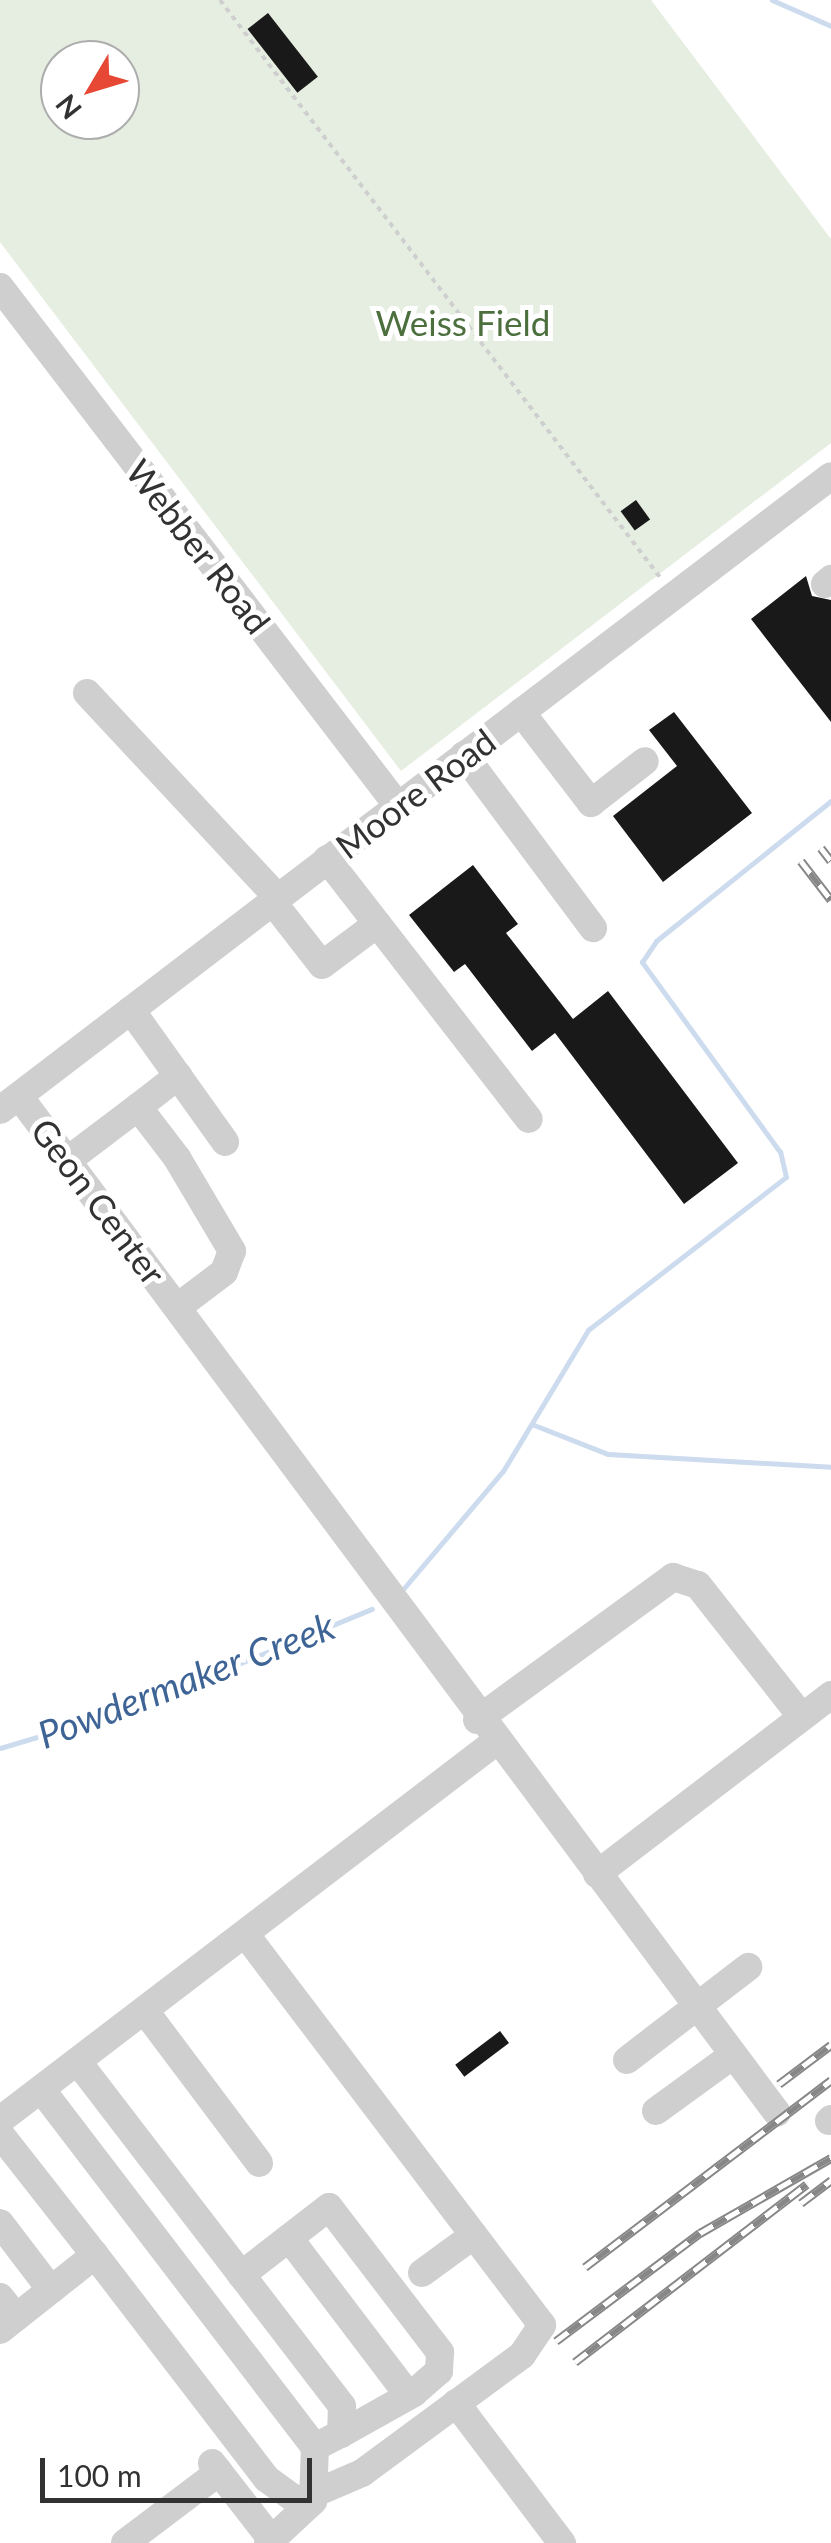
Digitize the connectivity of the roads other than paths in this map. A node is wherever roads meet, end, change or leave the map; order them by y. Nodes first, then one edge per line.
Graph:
1 (0, 287) edge
2 (831, 477) edge
3 (88, 693) dead end
4 (521, 712) junction
5 (464, 755) junction
6 (645, 761) dead end
7 (398, 806) junction
8 (327, 860) junction
9 (275, 899) junction
10 (378, 924) junction
11 (593, 928) dead end
12 (131, 1010) junction
13 (178, 1076) junction
14 (10, 1103) edge
15 (138, 1107) junction
16 (529, 1119) dead end
17 (224, 1142) dead end
18 (68, 1160) junction
19 (179, 1306) junction
20 (831, 1695) edge
21 (802, 1717) junction
22 (485, 1731) junction
23 (597, 1874) junction
24 (245, 1934) junction
25 (748, 1967) dead end
26 (697, 2006) junction
27 (145, 2011) junction
28 (733, 2055) junction
29 (626, 2060) dead end
30 (78, 2062) junction
31 (40, 2089) junction
32 (656, 2111) dead end
33 (777, 2113) dead end
34 (0, 2120) edge
35 (0, 2134) edge
36 (260, 2163) dead end
37 (0, 2224) edge
38 (474, 2235) junction
39 (289, 2238) junction
40 (95, 2255) junction
41 (422, 2273) dead end
42 (241, 2275) junction
43 (51, 2290) junction
44 (5, 2315) edge
45 (409, 2396) junction
46 (456, 2403) junction
47 (341, 2434) junction
48 (315, 2447) junction
49 (313, 2501) junction
50 (270, 2542) edge
51 (125, 2543) edge
52 (562, 2543) edge

1 - 7 street, Webber Road
2 - 4 street, Moore Road
3 - 9 street
4 - 5 street, Moore Road
4 - 6 street
5 - 7 street, Moore Road
5 - 11 street
7 - 8 street, Moore Road
8 - 9 street, Moore Road
8 - 10 street
9 - 10 street
9 - 12 street, Moore Road
10 - 16 street
12 - 13 street
12 - 14 street, Moore Road
13 - 15 street
13 - 17 street
14 - 18 street, Geon Center
15 - 18 street
15 - 19 street
18 - 19 street, Geon Center
19 - 22 street, Geon Center
20 - 21 street
21 - 22 street
21 - 23 street
22 - 23 street, Geon Center
22 - 24 street
23 - 26 street, Geon Center
24 - 27 street
24 - 38 street
25 - 26 street
26 - 28 street, Geon Center
26 - 29 street
27 - 30 street
27 - 36 street
28 - 32 street
28 - 33 street, Geon Center
30 - 31 street
30 - 42 street
31 - 34 street
31 - 48 street
35 - 40 street
37 - 43 street
38 - 41 street
38 - 46 street
39 - 42 street
39 - 45 street
39 - 45 street
40 - 43 street
40 - 49 street
42 - 47 street
43 - 44 street
45 - 47 street
46 - 49 street
46 - 52 street
47 - 48 street
48 - 49 street
49 - 50 street
50 - 51 street

